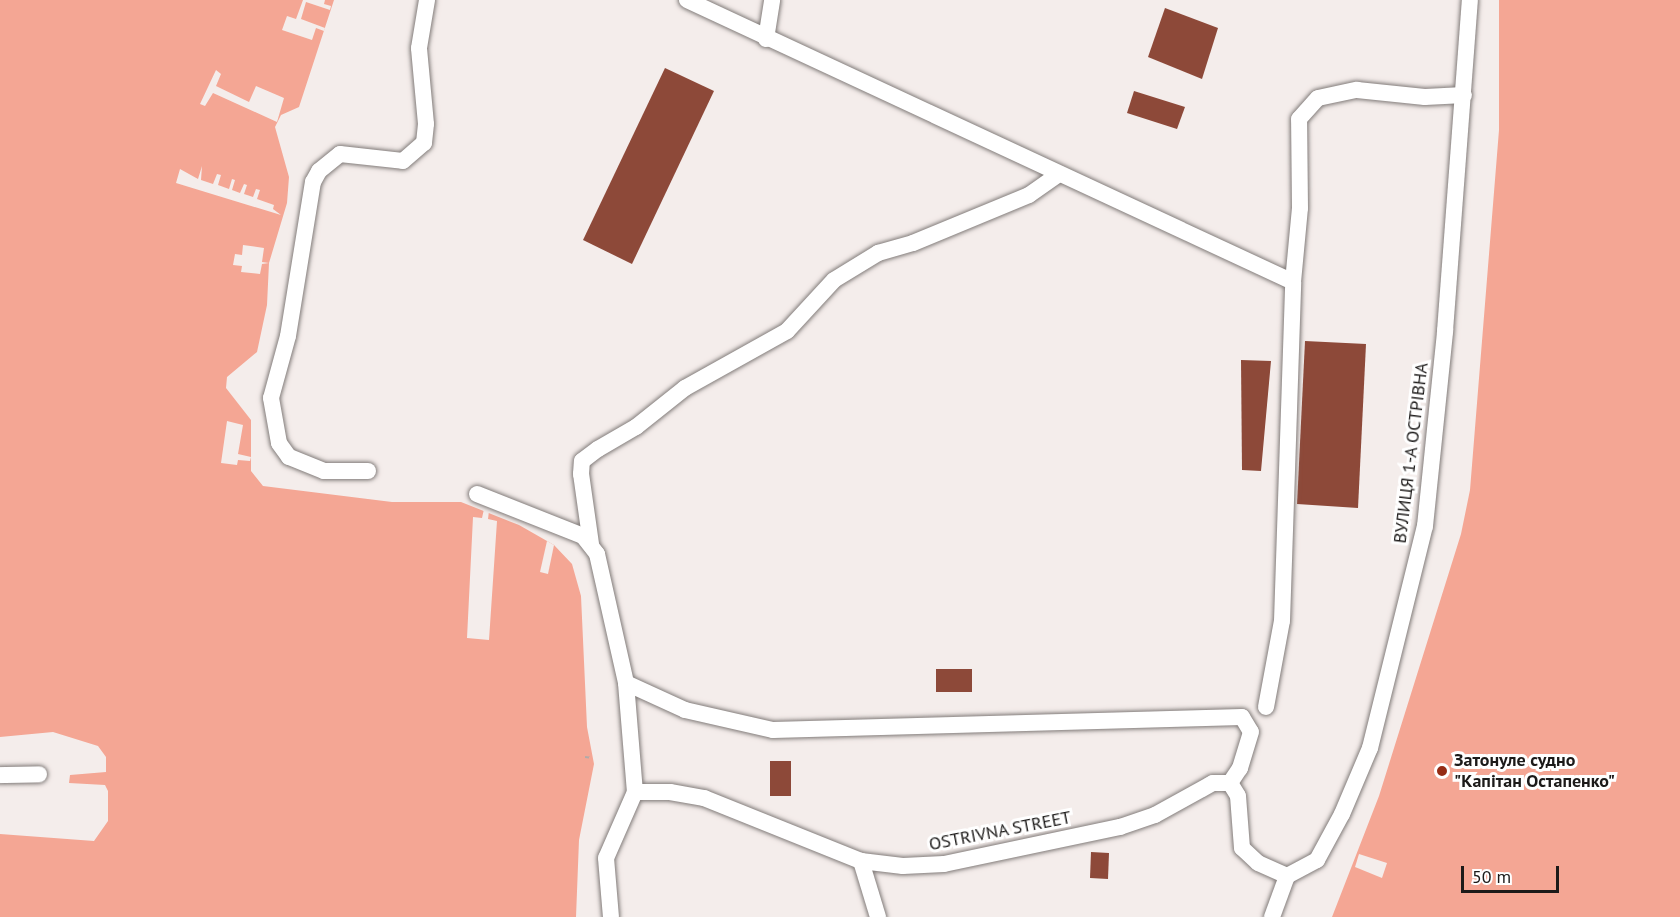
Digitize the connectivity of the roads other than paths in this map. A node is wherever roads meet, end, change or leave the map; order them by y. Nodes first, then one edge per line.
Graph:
1 (427, 0) edge
2 (687, 0) edge
3 (772, 0) edge
4 (1470, 0) edge
5 (766, 39) junction
6 (1464, 95) junction
7 (1059, 174) junction
8 (1293, 282) junction
9 (368, 471) dead end
10 (477, 494) dead end
11 (591, 544) junction
12 (626, 682) junction
13 (1266, 707) dead end
14 (39, 774) dead end
15 (0, 775) edge
16 (1230, 783) junction
17 (635, 792) junction
18 (861, 861) junction
19 (1287, 876) junction
20 (611, 917) edge
21 (878, 917) edge
22 (1272, 917) edge

1 - 9 street
2 - 5 street
3 - 5 street
4 - 6 street, ВУЛИЦЯ 1-А ОСТРІВНА
5 - 7 street
6 - 8 street
6 - 19 street, ВУЛИЦЯ 1-А ОСТРІВНА
7 - 8 street
7 - 11 street
8 - 13 street
10 - 11 street
11 - 12 street
12 - 16 street
12 - 17 street
14 - 15 street
16 - 18 street, OSTRIVNA STREET
16 - 19 street
17 - 18 street, OSTRIVNA STREET
17 - 20 street
18 - 21 street
19 - 22 street

